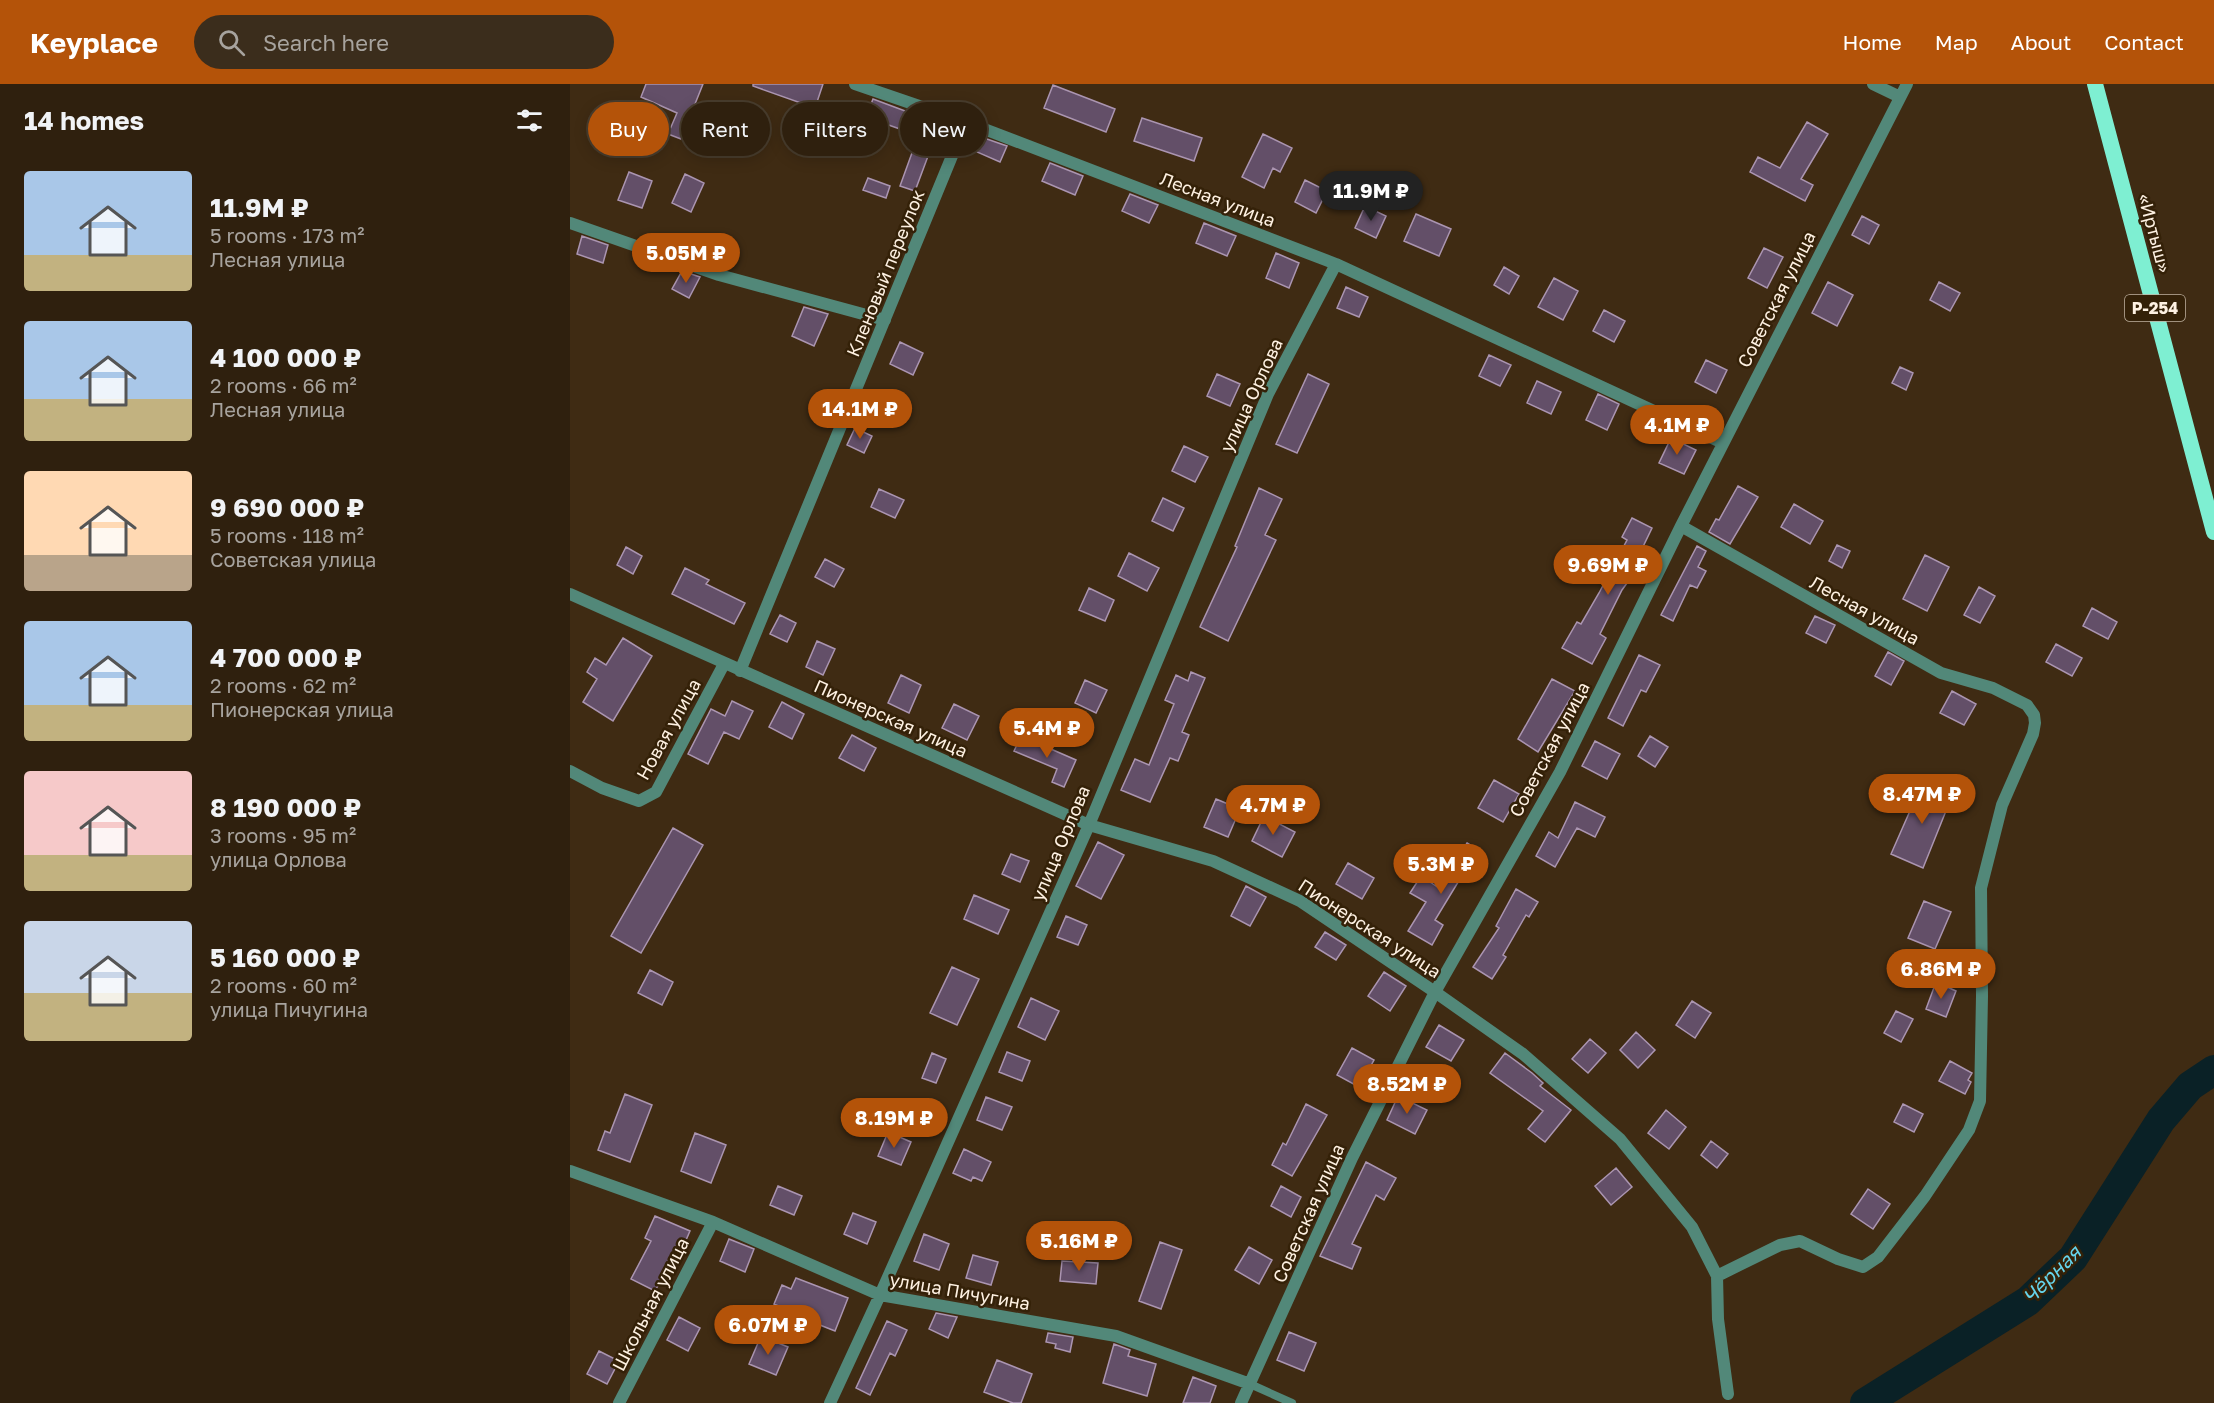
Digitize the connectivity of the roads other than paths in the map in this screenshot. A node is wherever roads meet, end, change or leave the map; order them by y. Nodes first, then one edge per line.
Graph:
1 (855, 84) edge
2 (1873, 84) edge
3 (1907, 84) edge
4 (2095, 84) edge
5 (1900, 97) junction
6 (908, 102) edge
7 (987, 130) edge
8 (952, 156) edge
9 (570, 223) edge
10 (1336, 264) junction
11 (885, 320) junction
12 (1723, 443) junction
13 (1681, 526) junction
14 (2214, 532) edge
15 (570, 594) edge
16 (724, 663) junction
17 (740, 671) junction
18 (570, 771) edge
19 (1089, 825) junction
20 (1435, 992) junction
21 (570, 1171) edge
22 (713, 1222) junction
23 (1717, 1276) junction
24 (880, 1295) junction
25 (1250, 1384) junction
26 (1728, 1394) dead end
27 (619, 1403) edge
28 (830, 1403) edge
29 (1241, 1403) edge
30 (1292, 1403) edge

1 - 6 street, Лесная улица
2 - 5 street
3 - 5 street, Советская улица
4 - 14 highway, «Иртыш» / Р-254
5 - 12 street, Советская улица
7 - 10 street, Лесная улица
8 - 11 street, Кленовый переулок
9 - 11 street
10 - 12 street, Лесная улица
10 - 19 street, улица Орлова
11 - 17 street, Кленовый переулок
12 - 13 street, Советская улица
13 - 20 street, Советская улица
13 - 23 street, Лесная улица
15 - 16 street, Пионерская улица
16 - 17 street, Пионерская улица
16 - 18 street, Новая улица
17 - 19 street, Пионерская улица
19 - 20 street, Пионерская улица
19 - 24 street, улица Орлова
20 - 23 street, Пионерская улица
20 - 25 street, Советская улица
21 - 22 street, улица Пичугина
22 - 24 street, улица Пичугина
22 - 27 street, Школьная улица
23 - 26 street, Пионерская улица
24 - 25 street, улица Пичугина
24 - 28 street, улица Орлова
25 - 29 street, Советская улица
25 - 30 lane

